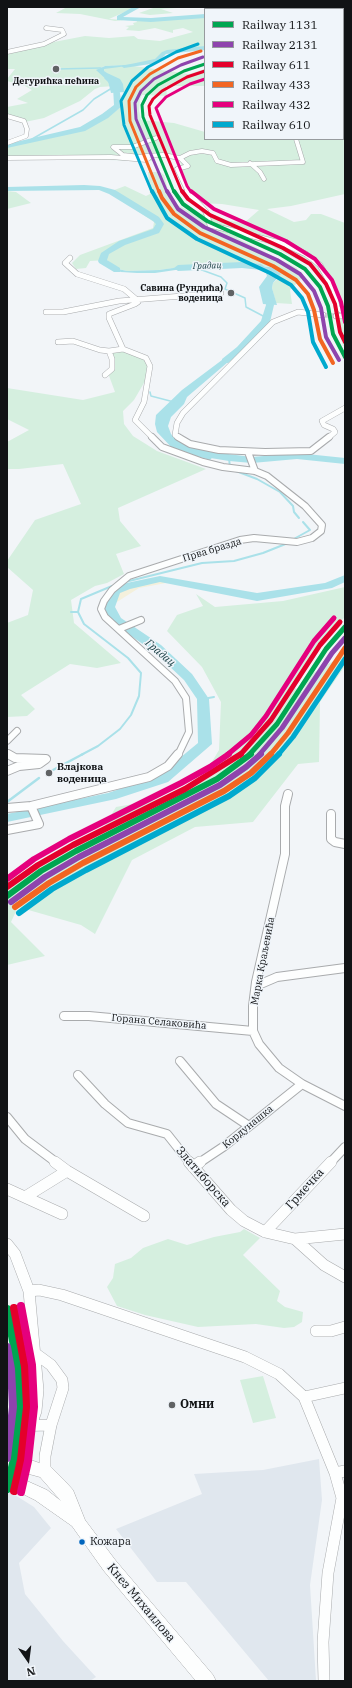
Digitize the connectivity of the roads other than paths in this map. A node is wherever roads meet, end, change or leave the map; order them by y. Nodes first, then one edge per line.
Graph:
1 (46, 28) dead end
2 (7, 52) edge
3 (7, 116) edge
4 (156, 138) dead end
5 (296, 140) edge
6 (7, 143) edge
7 (143, 157) junction
8 (7, 158) edge
9 (180, 158) junction
10 (250, 163) junction
11 (264, 179) dead end
12 (70, 258) dead end
13 (221, 293) dead end
14 (137, 300) junction
15 (46, 312) dead end
16 (345, 312) edge
17 (323, 315) tunnel mouth
18 (336, 316) tunnel mouth
19 (345, 316) edge
20 (58, 342) dead end
21 (123, 349) junction
22 (109, 351) junction
23 (105, 375) dead end
24 (345, 408) edge
25 (248, 453) junction
26 (254, 469) junction
27 (141, 620) dead end
28 (119, 629) junction
29 (17, 730) dead end
30 (7, 741) edge
31 (7, 752) edge
32 (7, 772) edge
33 (288, 794) dead end
34 (31, 807) junction
35 (7, 808) edge
36 (331, 814) dead end
37 (7, 830) edge
38 (345, 844) edge
39 (345, 968) edge
40 (256, 986) junction
41 (64, 1016) dead end
42 (253, 1031) junction
43 (180, 1061) dead end
44 (78, 1075) dead end
45 (302, 1084) junction
46 (345, 1106) edge
47 (7, 1117) edge
48 (249, 1126) junction
49 (345, 1146) edge
50 (193, 1168) junction
51 (67, 1171) junction
52 (7, 1189) edge
53 (25, 1197) junction
54 (62, 1214) dead end
55 (144, 1216) dead end
56 (265, 1232) junction
57 (345, 1234) edge
58 (295, 1239) junction
59 (7, 1244) edge
60 (345, 1277) edge
61 (29, 1291) junction
62 (345, 1327) edge
63 (316, 1331) dead end
64 (36, 1354) junction
65 (345, 1388) edge
66 (304, 1397) junction
67 (30, 1424) junction
68 (51, 1425) junction
69 (7, 1426) edge
70 (7, 1461) edge
71 (45, 1472) junction
72 (340, 1472) edge
73 (7, 1479) edge
74 (78, 1523) junction
75 (207, 1681) edge
76 (324, 1681) edge

1 - 2 street
3 - 6 street
4 - 7 street
5 - 10 street
7 - 8 street
7 - 9 street
9 - 10 street
9 - 16 street
10 - 11 street
12 - 14 street
13 - 14 street
14 - 15 street
14 - 21 street
17 - 25 street
18 - 19 street
20 - 22 street
21 - 22 street
21 - 26 street, Прва бразда
22 - 23 street
24 - 25 street
25 - 26 street
26 - 28 street, Прва бразда
27 - 28 street
28 - 34 street, Прва бразда
29 - 30 street
31 - 32 street
33 - 40 street, Марка Краљевића
34 - 35 street, Прва бразда
34 - 37 street
36 - 38 street
39 - 40 street
40 - 42 street, Марка Краљевића
41 - 42 street, Горана Селаковића
42 - 45 street, Марка Краљевића
43 - 48 street
44 - 50 street, Златиборска
45 - 46 street, Марка Краљевића
45 - 48 street, Кордунашка
47 - 51 street
48 - 50 street, Кордунашка
49 - 56 street, Грмечка
50 - 56 street, Златиборска
51 - 53 street
51 - 55 street
52 - 53 street
53 - 54 street
56 - 58 street, Златиборска
57 - 58 street, Златиборска
58 - 60 street
59 - 61 street
61 - 64 street
61 - 66 street
62 - 63 street
64 - 67 street
64 - 68 street
65 - 66 street
66 - 72 street
67 - 68 street
67 - 69 street
68 - 71 street
70 - 71 main road, Кнез Михаилова
71 - 74 main road, Кнез Михаилова
72 - 76 street
73 - 74 main road, Кнез Михаилова
74 - 75 main road, Кнез Михаилова

